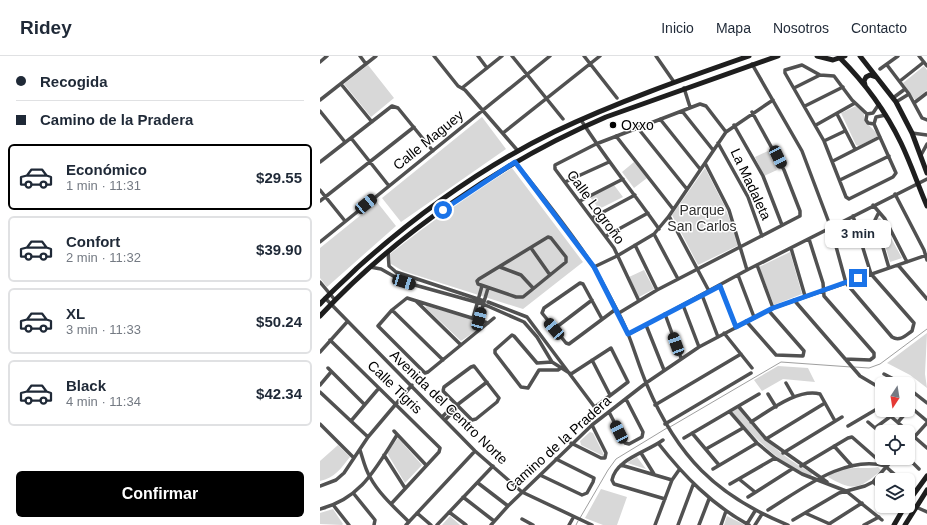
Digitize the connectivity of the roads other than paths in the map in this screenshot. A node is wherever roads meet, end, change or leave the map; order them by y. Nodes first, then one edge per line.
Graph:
1 (328, 56) edge
2 (360, 56) edge
3 (376, 56) edge
4 (434, 56) edge
5 (478, 56) edge
6 (502, 56) edge
7 (512, 56) edge
8 (550, 56) edge
9 (584, 56) edge
10 (600, 56) edge
11 (656, 56) edge
12 (749, 56) edge
13 (778, 56) edge
14 (817, 56) edge
15 (860, 56) edge
16 (898, 56) edge
17 (919, 56) edge
18 (843, 57) edge
19 (320, 62) edge
20 (924, 62) junction
21 (590, 63) junction
22 (366, 64) junction
23 (752, 64) junction
24 (887, 65) junction
25 (927, 66) edge
26 (487, 68) junction
27 (880, 70) dead end
28 (527, 75) junction
29 (820, 75) junction
30 (876, 77) junction
31 (900, 81) junction
32 (674, 82) junction
33 (341, 84) junction
34 (865, 85) junction
35 (843, 87) junction
36 (462, 88) junction
37 (684, 88) junction
38 (794, 88) junction
39 (905, 89) junction
40 (927, 93) edge
41 (909, 94) junction
42 (617, 98) dead end
43 (546, 99) junction
44 (320, 100) edge
45 (773, 100) junction
46 (894, 100) junction
47 (855, 103) junction
48 (914, 103) junction
49 (878, 104) junction
50 (805, 106) junction
51 (690, 107) junction
52 (482, 110) junction
53 (320, 111) edge
54 (682, 111) junction
55 (752, 112) junction
56 (837, 114) junction
57 (867, 114) junction
58 (875, 115) junction
59 (886, 115) junction
60 (563, 119) dead end
61 (660, 119) junction
62 (581, 120) junction
63 (927, 120) edge
64 (372, 122) junction
65 (816, 124) junction
66 (874, 124) junction
67 (734, 125) junction
68 (585, 126) junction
69 (414, 127) junction
70 (638, 127) junction
71 (845, 131) junction
72 (726, 132) junction
73 (503, 133) junction
74 (912, 133) junction
75 (927, 135) edge
76 (616, 136) junction
77 (880, 137) junction
78 (350, 138) junction
79 (824, 141) junction
80 (345, 142) junction
81 (718, 143) junction
82 (596, 144) junction
83 (927, 144) edge
84 (855, 149) junction
85 (713, 150) junction
86 (433, 151) junction
87 (518, 151) junction
88 (921, 155) junction
89 (889, 156) junction
90 (833, 161) junction
91 (320, 162) edge
92 (369, 162) junction
93 (515, 162) junction
94 (609, 162) junction
95 (705, 163) junction
96 (700, 170) junction
97 (927, 173) edge
98 (927, 178) edge
99 (623, 179) junction
100 (840, 180) junction
101 (565, 182) junction
102 (917, 183) junction
103 (389, 186) junction
104 (686, 188) junction
105 (320, 190) edge
106 (895, 194) junction
107 (636, 195) junction
108 (325, 197) junction
109 (320, 201) edge
110 (580, 201) junction
111 (873, 205) junction
112 (927, 206) edge
113 (673, 209) junction
114 (879, 212) junction
115 (648, 213) junction
116 (669, 216) junction
117 (853, 216) junction
118 (592, 218) junction
119 (345, 221) junction
120 (782, 225) junction
121 (831, 228) junction
122 (659, 229) junction
123 (654, 234) junction
124 (606, 236) junction
125 (762, 236) junction
126 (809, 239) junction
127 (320, 242) edge
128 (635, 245) junction
129 (742, 247) junction
130 (531, 248) junction
131 (791, 248) junction
132 (388, 251) junction
133 (926, 255) edge
134 (617, 256) junction
135 (927, 260) edge
136 (907, 262) junction
137 (757, 265) junction
138 (898, 265) junction
139 (500, 267) junction
140 (594, 267) junction
141 (369, 268) junction
142 (889, 268) junction
143 (391, 269) junction
144 (698, 269) junction
145 (747, 270) junction
146 (386, 272) junction
147 (871, 274) junction
148 (550, 275) junction
149 (738, 275) junction
150 (678, 279) junction
151 (320, 282) edge
152 (846, 283) junction
153 (482, 286) junction
154 (720, 286) junction
155 (488, 288) junction
156 (533, 288) junction
157 (657, 290) junction
158 (823, 291) junction
159 (709, 292) junction
160 (329, 294) junction
161 (702, 295) junction
162 (805, 296) junction
163 (325, 298) junction
164 (927, 299) edge
165 (592, 300) junction
166 (794, 300) junction
167 (416, 301) junction
168 (478, 301) junction
169 (639, 301) junction
170 (333, 302) junction
171 (485, 302) junction
172 (320, 304) edge
173 (683, 305) junction
174 (773, 308) junction
175 (616, 309) junction
176 (392, 310) junction
177 (769, 311) junction
178 (619, 313) junction
179 (665, 314) junction
180 (320, 316) edge
181 (754, 317) junction
182 (473, 318) junction
183 (494, 318) dead end
184 (479, 319) junction
185 (602, 319) junction
186 (746, 321) junction
187 (348, 322) junction
188 (488, 323) junction
189 (646, 325) junction
190 (736, 327) junction
191 (554, 329) junction
192 (724, 333) junction
193 (628, 334) junction
194 (718, 337) junction
195 (330, 340) junction
196 (461, 345) junction
197 (699, 347) junction
198 (320, 352) edge
199 (741, 354) junction
200 (681, 358) junction
201 (845, 359) junction
202 (443, 360) junction
203 (592, 360) junction
204 (552, 362) junction
205 (328, 368) dead end
206 (561, 368) junction
207 (752, 368) dead end
208 (664, 370) junction
209 (332, 372) junction
210 (751, 373) dead end
211 (571, 374) junction
212 (884, 374) dead end
213 (890, 377) edge
214 (487, 382) junction
215 (646, 383) junction
216 (786, 383) dead end
217 (320, 385) edge
218 (412, 385) junction
219 (875, 385) edge
220 (379, 388) junction
221 (320, 392) edge
222 (760, 394) dead end
223 (768, 394) dead end
224 (915, 394) edge
225 (610, 395) junction
226 (794, 397) junction
227 (626, 399) junction
228 (395, 403) junction
229 (825, 403) junction
230 (927, 403) edge
231 (364, 404) junction
232 (457, 405) junction
233 (655, 405) junction
234 (739, 407) junction
235 (776, 407) junction
236 (875, 410) edge
237 (609, 412) junction
238 (730, 412) junction
239 (915, 412) edge
240 (842, 417) dead end
241 (902, 417) edge
242 (444, 418) junction
243 (351, 421) junction
244 (835, 421) junction
245 (751, 422) junction
246 (868, 422) dead end
247 (898, 422) junction
248 (926, 422) edge
249 (320, 424) edge
250 (592, 425) junction
251 (665, 425) junction
252 (878, 425) edge
253 (901, 425) edge
254 (848, 426) dead end
255 (742, 428) junction
256 (875, 428) edge
257 (394, 431) dead end
258 (692, 433) junction
259 (397, 435) junction
260 (915, 436) edge
261 (368, 437) junction
262 (684, 438) dead end
263 (915, 438) edge
264 (766, 439) junction
265 (663, 440) dead end
266 (571, 443) junction
267 (658, 443) junction
268 (757, 443) junction
269 (834, 446) junction
270 (927, 447) edge
271 (360, 450) junction
272 (706, 450) junction
273 (476, 451) junction
274 (641, 453) junction
275 (783, 453) junction
276 (384, 455) junction
277 (354, 458) junction
278 (775, 458) junction
279 (556, 459) junction
280 (621, 464) junction
281 (915, 464) edge
282 (426, 465) junction
283 (719, 465) junction
284 (493, 466) junction
285 (801, 466) junction
286 (852, 466) junction
287 (886, 466) junction
288 (919, 468) dead end
289 (713, 469) dead end
290 (792, 469) junction
291 (679, 470) junction
292 (894, 473) edge
293 (654, 474) junction
294 (540, 475) junction
295 (369, 476) junction
296 (927, 476) edge
297 (820, 477) junction
298 (739, 479) junction
299 (672, 480) junction
300 (816, 480) junction
301 (873, 482) joint
302 (478, 483) junction
303 (730, 484) dead end
304 (828, 484) junction
305 (693, 485) junction
306 (320, 486) edge
307 (405, 488) junction
308 (927, 490) edge
309 (846, 491) junction
310 (522, 492) junction
311 (755, 492) junction
312 (915, 492) edge
313 (354, 494) junction
314 (463, 497) junction
315 (748, 497) dead end
316 (709, 498) junction
317 (665, 499) junction
318 (862, 503) junction
319 (391, 504) junction
320 (334, 506) junction
321 (508, 506) junction
322 (916, 507) junction
323 (320, 509) edge
324 (768, 510) dead end
325 (726, 511) junction
326 (755, 511) junction
327 (449, 512) junction
328 (927, 512) edge
329 (417, 513) junction
330 (805, 513) junction
331 (901, 513) edge
332 (762, 514) junction
333 (879, 517) junction
334 (575, 518) junction
335 (522, 519) dead end
336 (793, 520) dead end
337 (882, 520) dead end
338 (494, 521) junction
339 (408, 523) edge
340 (584, 523) edge
341 (348, 524) edge
342 (375, 524) edge
343 (526, 524) edge
344 (748, 524) edge
345 (830, 524) edge
346 (431, 525) edge
347 (437, 525) edge
348 (466, 525) edge
349 (491, 525) edge
350 (533, 525) edge
351 (569, 525) edge
352 (592, 525) edge
353 (655, 525) edge
354 (678, 525) edge
355 (699, 525) edge
356 (721, 525) edge
357 (755, 525) edge
358 (788, 525) edge
359 (864, 525) edge
360 (894, 525) edge
361 (906, 525) edge

1 - 19 street
2 - 22 street
3 - 22 street
4 - 36 street
5 - 26 street
6 - 26 street
7 - 28 street
8 - 28 street, Calle Maguey
9 - 21 street
10 - 21 street
11 - 32 street
12 - 32 main road
13 - 23 main road
14 - 18 main road
15 - 30 main road
16 - 24 street
17 - 20 street
18 - 34 main road
20 - 25 street
20 - 31 street
21 - 42 street
21 - 43 street
22 - 33 street
23 - 37 main road
23 - 45 street
24 - 27 street
24 - 31 street
26 - 36 street
28 - 43 street
28 - 52 street, Calle Maguey
29 - 35 street
29 - 38 street
29 - 38 street
30 - 34 main road
30 - 46 main road
31 - 39 street
32 - 62 main road
33 - 44 street
33 - 64 street
34 - 49 main road
35 - 47 street
35 - 50 street
36 - 52 street
37 - 51 street
37 - 68 main road
38 - 50 street
39 - 41 street
39 - 46 street
40 - 48 street
41 - 46 street
41 - 48 street
43 - 60 street
43 - 73 street
45 - 55 street
45 - 121 street
46 - 74 main road
47 - 56 street
47 - 57 street
48 - 63 street
49 - 58 street
49 - 59 main road
50 - 65 street
51 - 54 street
51 - 72 street
52 - 73 street
52 - 86 street, Calle Maguey
53 - 80 street
54 - 61 street
54 - 85 street
55 - 67 street
55 - 120 street
56 - 65 street
56 - 71 street
57 - 58 street
57 - 66 street
58 - 59 street
58 - 66 street
59 - 102 main road
61 - 70 street
61 - 96 street
62 - 68 street
62 - 87 main road
64 - 69 street
64 - 78 street
65 - 79 street
66 - 77 street
67 - 72 street
67 - 120 street
68 - 82 street
68 - 93 main road
69 - 86 street
69 - 92 street
70 - 76 street
70 - 104 street
71 - 79 street
71 - 84 street
72 - 81 street
73 - 87 street
74 - 75 street
74 - 88 main road
76 - 82 street
76 - 113 street
77 - 84 street
77 - 89 street
78 - 80 street
78 - 92 street
79 - 90 street
80 - 91 street
81 - 85 street
81 - 125 street, La Madaleta
82 - 94 street
82 - 101 street, Calle Logroño
83 - 88 street
84 - 90 street
85 - 95 street
86 - 103 street, Calle Maguey
87 - 160 main road
88 - 97 main road
89 - 100 street
89 - 100 street
90 - 100 street
92 - 103 street
92 - 108 street
93 - 132 main road
93 - 140 street
94 - 99 street
94 - 101 street
95 - 96 street
95 - 129 street
96 - 104 street
98 - 102 street
99 - 107 street
99 - 110 street
101 - 110 street, Calle Logroño
102 - 106 street
102 - 112 main road
103 - 119 street, Calle Maguey
104 - 113 street
105 - 108 street
106 - 111 street
106 - 133 street
107 - 115 street
107 - 118 street
108 - 109 street
108 - 119 street
110 - 118 street, Calle Logroño
111 - 114 street
111 - 117 street
113 - 116 street
114 - 136 street
114 - 142 street
115 - 122 street
115 - 124 street
116 - 122 street
116 - 144 street
117 - 121 street
117 - 147 street
118 - 124 street, Calle Logroño
119 - 127 street, Calle Maguey
120 - 125 street
121 - 126 street
121 - 152 street
122 - 123 street
123 - 128 street
123 - 150 street
124 - 134 street, Calle Logroño
125 - 129 street
126 - 131 street
126 - 158 street
128 - 134 street
128 - 157 street
129 - 144 street
129 - 145 street
130 - 139 street
130 - 148 street
130 - 148 street
131 - 137 street
131 - 162 street
132 - 141 main road
132 - 143 street
133 - 135 street
133 - 136 street, Camino de la Pradera
134 - 140 street
134 - 169 street, Calle Logroño
136 - 138 street, Camino de la Pradera
137 - 145 street
137 - 174 street
138 - 142 street, Camino de la Pradera
138 - 164 street
139 - 153 street
139 - 156 street
140 - 175 street
141 - 146 street
141 - 170 main road
142 - 147 street, Camino de la Pradera
143 - 146 street
143 - 168 street
144 - 150 street
144 - 159 street
145 - 149 street
146 - 168 street
147 - 152 street, Camino de la Pradera
147 - 152 street
148 - 156 street
149 - 154 street
149 - 181 street
150 - 157 street
151 - 160 street
152 - 158 street, Camino de la Pradera
153 - 155 street
153 - 168 street
154 - 159 street
154 - 190 street
155 - 156 street
155 - 171 street
157 - 169 street
158 - 162 street, Camino de la Pradera
158 - 201 street
159 - 161 street
160 - 163 main road
160 - 170 street
161 - 173 street
161 - 194 street
162 - 166 street, Camino de la Pradera
163 - 170 street, Avenida del Centro Norte
163 - 172 main road
165 - 185 street
165 - 191 street
165 - 191 street
166 - 174 street, Camino de la Pradera
166 - 201 street
167 - 176 street
167 - 182 street
167 - 196 street
168 - 171 street
168 - 182 street
169 - 178 street
170 - 180 main road
170 - 187 street, Avenida del Centro Norte
171 - 184 street
171 - 204 street
171 - 211 street
173 - 179 street
173 - 197 street
174 - 177 street, Camino de la Pradera
175 - 178 street
175 - 185 street
176 - 202 street
176 - 202 street
177 - 181 street, Camino de la Pradera
177 - 186 street
178 - 193 street
179 - 189 street
179 - 200 street
181 - 186 street, Camino de la Pradera
182 - 184 street
183 - 188 street
184 - 188 street
185 - 191 street
186 - 190 street, Camino de la Pradera
187 - 195 street
187 - 218 street, Avenida del Centro Norte
188 - 196 street
189 - 193 street
189 - 208 street
190 - 192 street, Camino de la Pradera
192 - 194 street, Camino de la Pradera
192 - 199 street
193 - 215 street
194 - 197 street, Camino de la Pradera
195 - 198 street
195 - 220 street, Calle Tigris
196 - 202 street
197 - 200 street, Camino de la Pradera
199 - 207 street
199 - 233 street
200 - 208 street, Camino de la Pradera
201 - 219 street
203 - 211 street
203 - 225 street
203 - 225 street
204 - 206 street
204 - 206 street
205 - 209 street
206 - 211 street
208 - 215 street, Camino de la Pradera
209 - 217 street
209 - 231 street
210 - 251 street
211 - 225 street
212 - 213 street
214 - 232 street
214 - 232 street
214 - 232 street
215 - 227 street, Camino de la Pradera
215 - 233 street
216 - 226 street
218 - 228 street
218 - 242 street, Avenida del Centro Norte
220 - 228 street, Calle Tigris
220 - 231 street
221 - 243 street
222 - 234 street
223 - 235 street
224 - 230 street
226 - 229 street
226 - 235 street
227 - 237 street, Camino de la Pradera
227 - 237 street
228 - 261 street
228 - 282 street, Calle Tigris
229 - 244 street
229 - 264 street
231 - 243 street
232 - 242 street
233 - 251 street
234 - 238 street
234 - 245 street
235 - 245 street
236 - 254 street
237 - 250 street, Camino de la Pradera
238 - 255 street
238 - 258 street
239 - 248 street
240 - 244 street
241 - 247 street
242 - 273 street, Avenida del Centro Norte
243 - 261 street
244 - 275 street
245 - 264 street
246 - 256 street
247 - 252 street
247 - 253 street
248 - 260 street
249 - 277 street
250 - 266 street, Camino de la Pradera
250 - 266 street
251 - 326 street
255 - 268 street
255 - 272 street
257 - 259 street
258 - 262 street
258 - 272 street
259 - 276 street
259 - 282 street
261 - 271 street
263 - 270 street
264 - 275 street
265 - 267 street
266 - 279 street, Camino de la Pradera
267 - 274 street
267 - 291 street
268 - 278 street
268 - 283 street
269 - 285 street
269 - 286 street
269 - 287 street
271 - 277 street
271 - 295 street
272 - 283 street
273 - 284 street, Avenida del Centro Norte
273 - 329 street
274 - 280 street
274 - 293 street
275 - 285 street
276 - 295 street
276 - 307 street
277 - 306 street
278 - 290 street
278 - 298 street
279 - 294 street, Camino de la Pradera
279 - 294 street
280 - 293 street
280 - 317 street
281 - 288 street
282 - 307 street
283 - 289 street
284 - 302 street
284 - 310 street, Avenida del Centro Norte
285 - 297 street
286 - 287 street
286 - 297 street
287 - 292 street
287 - 301 street
290 - 300 street
290 - 311 street
291 - 299 street
291 - 305 street
293 - 299 street
294 - 310 street, Camino de la Pradera
295 - 313 street
295 - 319 street
296 - 312 main road
297 - 300 street
297 - 304 street
298 - 303 street
298 - 311 street
299 - 317 street
300 - 304 street
300 - 324 street
301 - 309 street
302 - 314 street
302 - 321 street
304 - 309 street
305 - 316 street
305 - 354 street
307 - 319 street
308 - 322 main road
309 - 318 street
309 - 330 street
310 - 321 street, Camino de la Pradera
310 - 334 street, Avenida del Centro Norte
311 - 315 street
313 - 320 street
313 - 342 street
314 - 327 street
314 - 338 street
316 - 325 street
316 - 355 street
317 - 353 street
318 - 333 street
318 - 345 street
319 - 339 street
320 - 323 street
320 - 341 street
321 - 338 street, Camino de la Pradera
322 - 328 street
322 - 361 main road
325 - 344 street
325 - 356 street
326 - 332 street
326 - 344 street
327 - 347 street
327 - 348 street
329 - 339 street
329 - 346 street
330 - 336 street
330 - 345 street
331 - 360 main road
332 - 357 street
332 - 358 street
333 - 337 street
333 - 359 street
334 - 340 street, Avenida del Centro Norte
334 - 351 street
335 - 343 street
338 - 349 street, Camino de la Pradera
340 - 352 street, Avenida del Centro Norte
343 - 350 street

